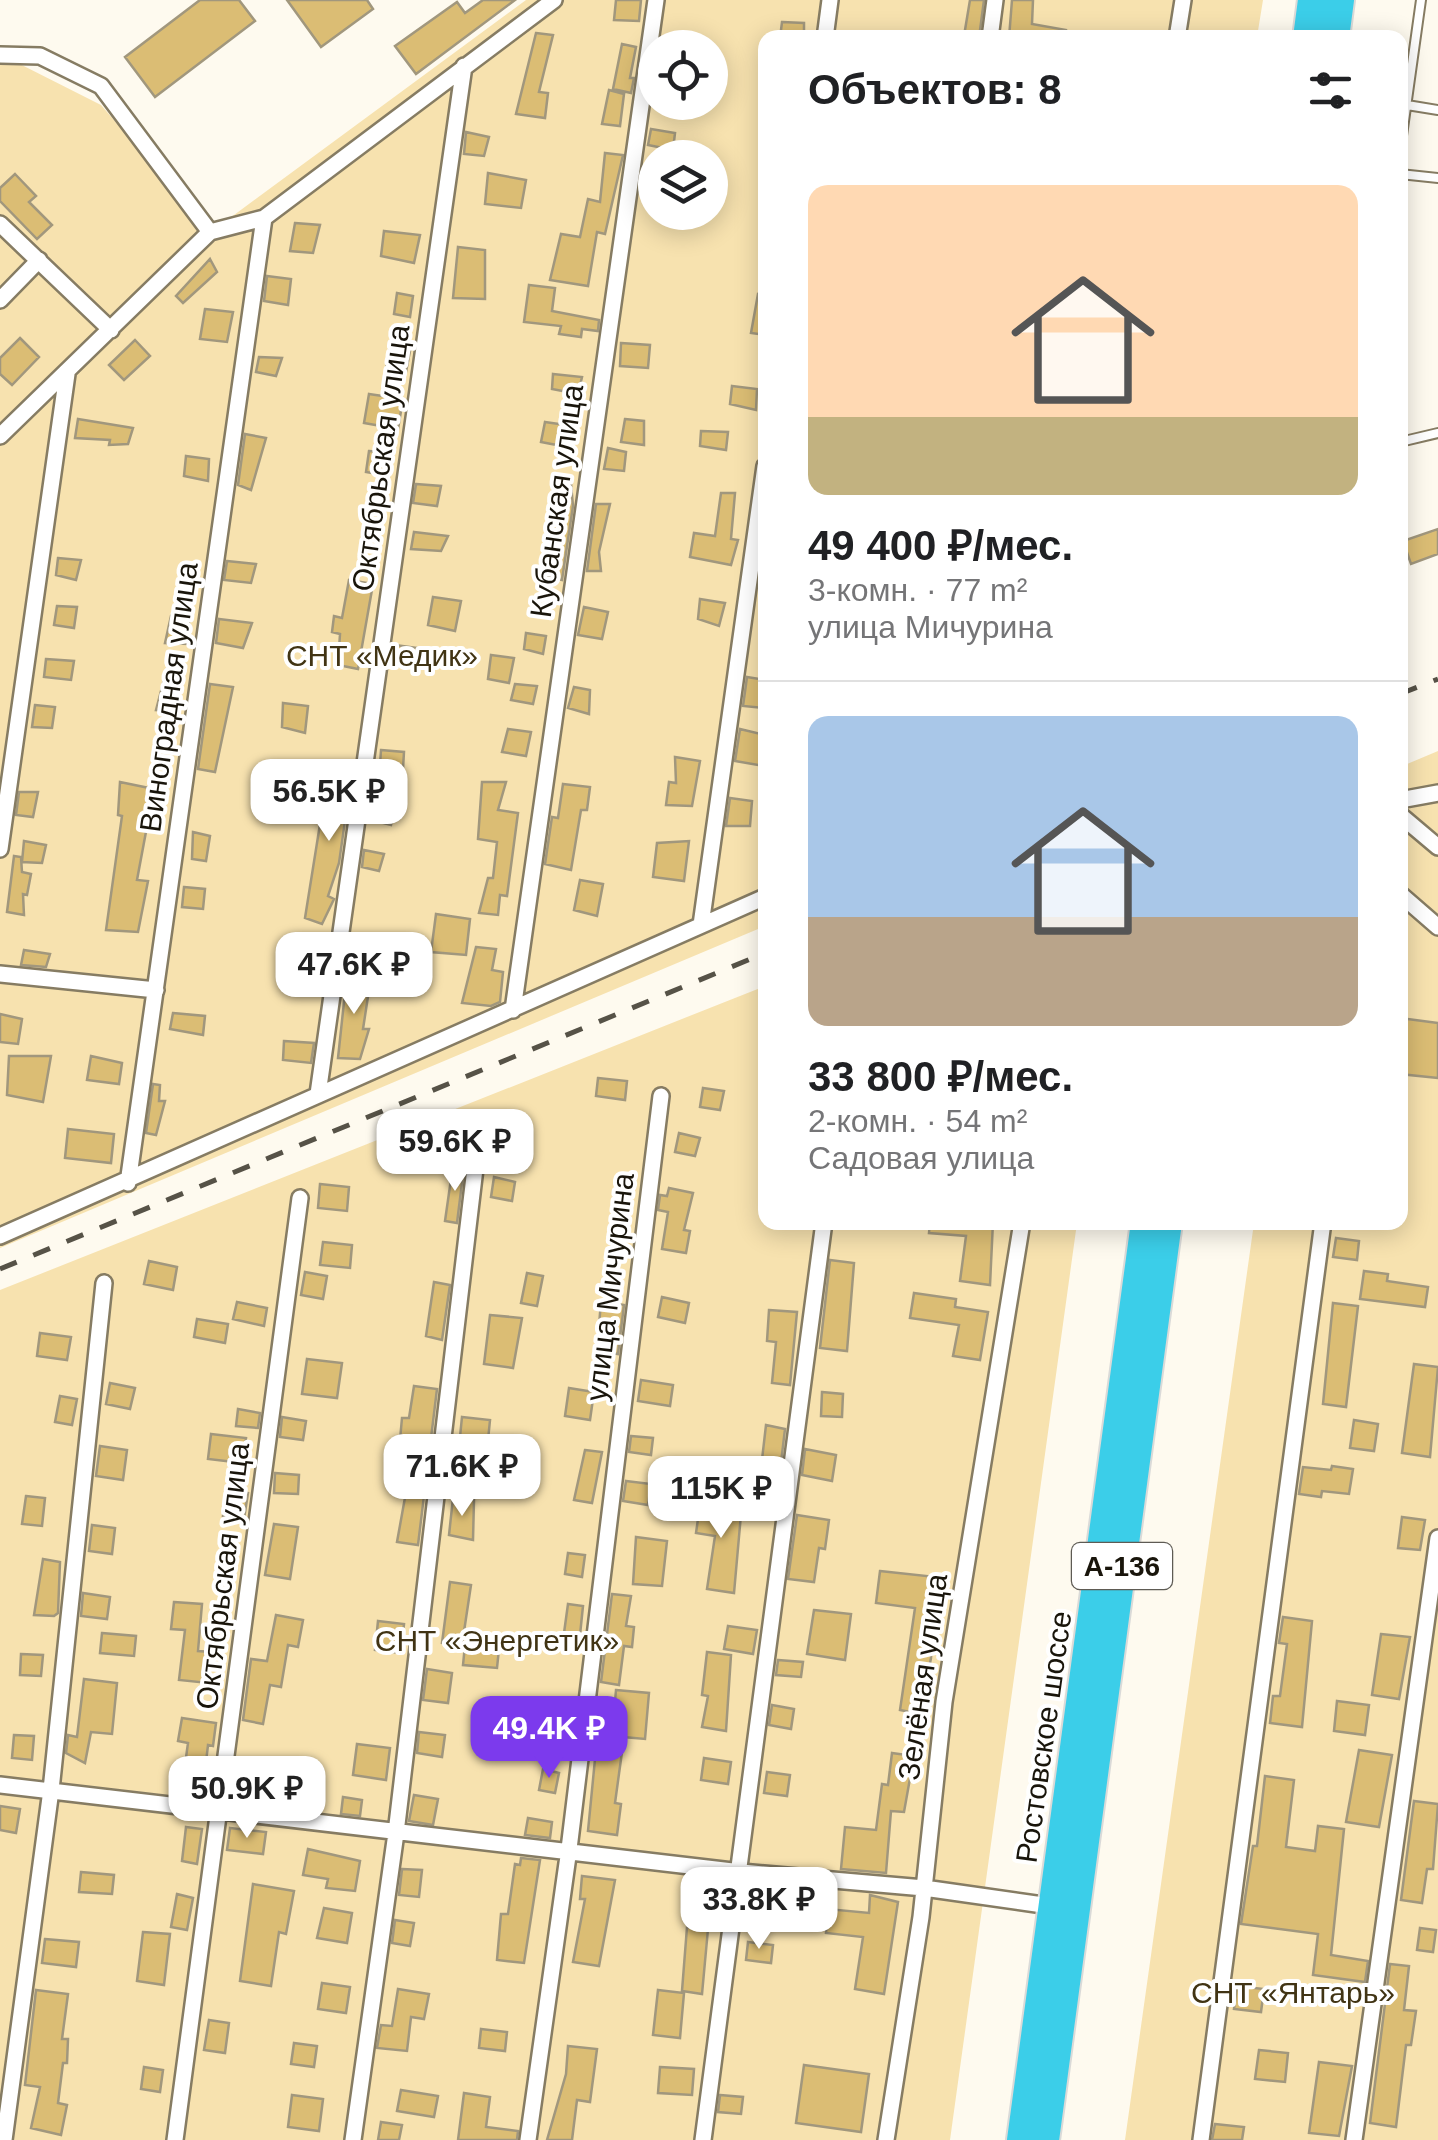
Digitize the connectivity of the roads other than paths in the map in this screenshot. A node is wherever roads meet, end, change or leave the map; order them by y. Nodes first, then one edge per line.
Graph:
1 (554, 0) edge
2 (656, 0) edge
3 (830, 0) edge
4 (996, 0) edge
5 (1182, 0) edge
6 (1312, 0) edge
7 (1340, 0) edge
8 (1421, 0) edge
9 (826, 30) edge
10 (991, 30) edge
11 (1178, 30) edge
12 (1308, 30) edge
13 (1336, 30) edge
14 (0, 55) edge
15 (464, 66) junction
16 (1408, 98) edge
17 (1408, 105) edge
18 (1438, 110) edge
19 (1408, 175) edge
20 (1438, 178) edge
21 (264, 218) junction
22 (0, 224) edge
23 (210, 232) junction
24 (38, 260) junction
25 (0, 300) edge
26 (112, 330) junction
27 (67, 374) junction
28 (1438, 433) edge
29 (0, 436) edge
30 (1408, 440) edge
31 (758, 516) edge
32 (1438, 794) edge
33 (1408, 799) edge
34 (1408, 822) edge
35 (1438, 847) edge
36 (0, 849) edge
37 (758, 900) edge
38 (1408, 901) edge
39 (701, 925) junction
40 (1438, 926) edge
41 (0, 974) edge
42 (156, 990) junction
43 (513, 1010) junction
44 (318, 1094) junction
45 (661, 1096) dead end
46 (476, 1160) dead end
47 (128, 1182) junction
48 (300, 1198) dead end
49 (823, 1230) edge
50 (1021, 1230) edge
51 (1144, 1230) edge
52 (1167, 1230) edge
53 (1322, 1230) edge
54 (0, 1236) edge
55 (104, 1283) dead end
56 (1438, 1538) edge
57 (0, 1785) edge
58 (51, 1790) junction
59 (220, 1813) junction
60 (396, 1833) junction
61 (568, 1849) junction
62 (741, 1872) junction
63 (924, 1888) junction
64 (1065, 1908) junction
65 (4, 2140) edge
66 (175, 2140) edge
67 (353, 2140) edge
68 (528, 2140) edge
69 (704, 2140) edge
70 (886, 2140) edge
71 (1021, 2140) edge
72 (1045, 2140) edge
73 (1201, 2140) edge
74 (1354, 2140) edge

1 - 15 street
2 - 43 street, Кубанская улица
3 - 9 street
4 - 10 street
5 - 11 street
6 - 12 highway
7 - 13 highway
8 - 16 lane
14 - 23 street
15 - 21 street
15 - 44 street, Октябрьская улица
17 - 18 lane
19 - 20 lane
21 - 23 street
21 - 42 street, Виноградная улица
22 - 24 street
23 - 26 street
24 - 25 street
24 - 26 street
26 - 27 street
27 - 29 street
27 - 36 street
28 - 30 lane
31 - 39 street
32 - 33 street
34 - 35 street
37 - 39 street
38 - 40 street
39 - 43 street
41 - 42 street
42 - 47 street, Виноградная улица
43 - 44 street
44 - 47 street
45 - 61 street, улица Мичурина
46 - 60 street
47 - 54 street
48 - 59 street, Октябрьская улица
49 - 62 street
50 - 63 street, Зелёная улица
51 - 64 highway, Ростовское шоссе / А-136
52 - 64 highway, Ростовское шоссе / А-136
53 - 73 street
55 - 58 street
56 - 74 street
57 - 58 street
58 - 59 street
58 - 65 street
59 - 60 street
59 - 66 street, Октябрьская улица
60 - 61 street
60 - 67 street
61 - 62 street
61 - 68 street, улица Мичурина
62 - 63 street
62 - 69 street
63 - 64 street
63 - 70 street, Зелёная улица
64 - 71 highway, Ростовское шоссе / А-136
64 - 72 highway, Ростовское шоссе / А-136

